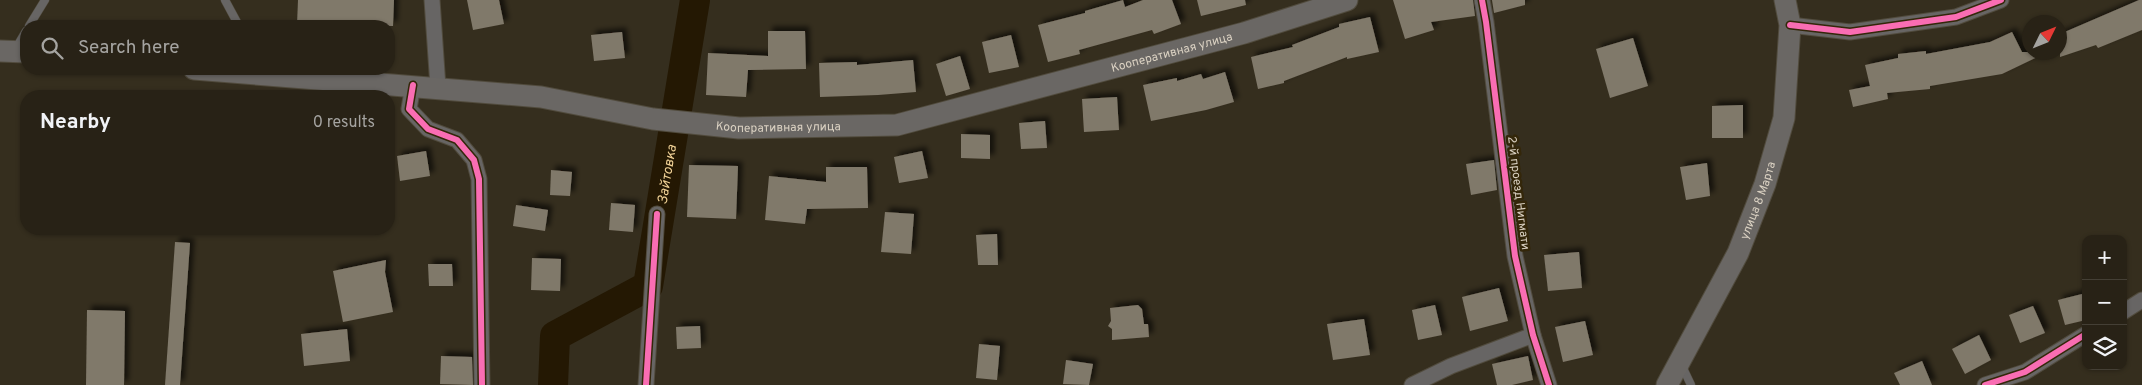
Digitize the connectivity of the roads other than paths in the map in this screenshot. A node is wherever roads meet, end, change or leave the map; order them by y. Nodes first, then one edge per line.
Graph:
1 (45, 0) edge
2 (226, 0) edge
3 (432, 0) edge
4 (1347, 0) edge
5 (1482, 0) edge
6 (1785, 0) edge
7 (2002, 0) edge
8 (33, 20) edge
9 (236, 20) edge
10 (1790, 25) junction
11 (20, 40) edge
12 (13, 51) edge
13 (298, 75) edge
14 (413, 85) junction
15 (438, 88) junction
16 (657, 214) dead end
17 (2142, 300) edge
18 (2127, 309) edge
19 (1533, 335) junction
20 (2082, 336) edge
21 (1680, 362) junction
22 (482, 385) edge
23 (646, 385) edge
24 (1412, 385) edge
25 (1549, 385) edge
26 (1667, 385) edge
27 (1690, 385) edge
28 (1985, 385) edge

1 - 8 lane
2 - 9 lane
3 - 15 street
4 - 15 main road, Кооперативная улица
5 - 19 street, 2-й проезд Нигмати
6 - 10 main road, улица 8 Марта
7 - 10 street
10 - 21 main road, улица 8 Марта
11 - 12 lane
13 - 14 main road, Кооперативная улица
14 - 15 main road, Кооперативная улица
14 - 22 street
16 - 23 street
17 - 18 street
19 - 24 street
19 - 25 street, 2-й проезд Нигмати
20 - 28 street
21 - 26 main road, улица 8 Марта
21 - 27 lane

